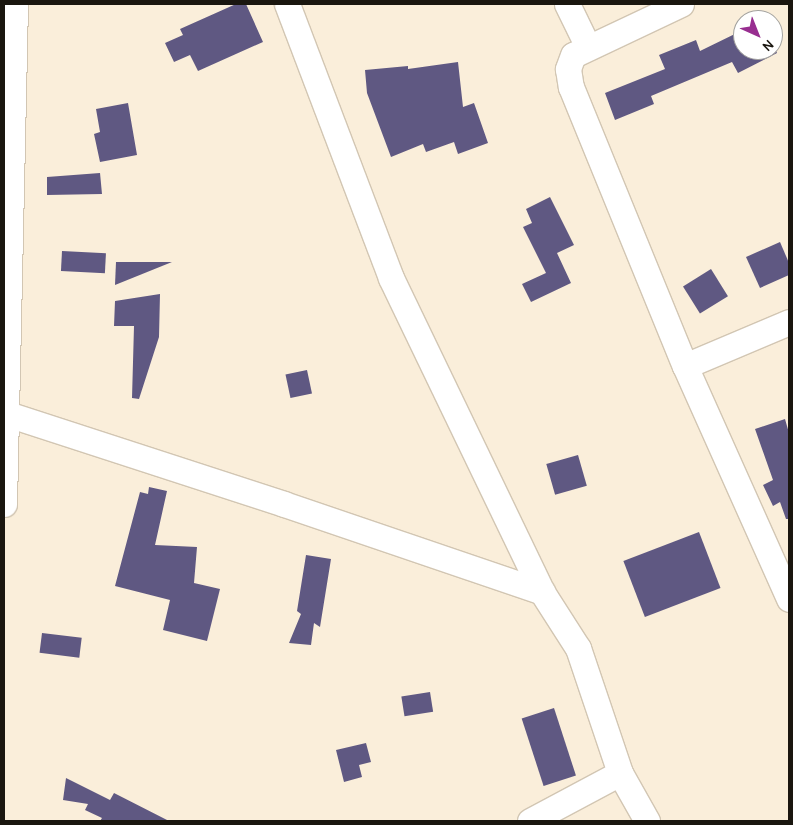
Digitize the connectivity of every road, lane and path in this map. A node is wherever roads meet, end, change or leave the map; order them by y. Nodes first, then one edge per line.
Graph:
1 (287, 4) edge
2 (568, 4) edge
3 (681, 4) edge
4 (12, 15) edge
5 (588, 47) junction
6 (789, 322) edge
7 (685, 366) junction
8 (6, 414) edge
9 (4, 504) edge
10 (542, 592) junction
11 (789, 599) edge
12 (620, 773) junction
13 (530, 821) edge
14 (646, 821) edge

1 - 10 street
2 - 5 street
3 - 5 street
4 - 8 street
5 - 7 street
6 - 7 street
7 - 11 street
8 - 9 street
8 - 10 street
10 - 12 street
12 - 13 street
12 - 14 street

